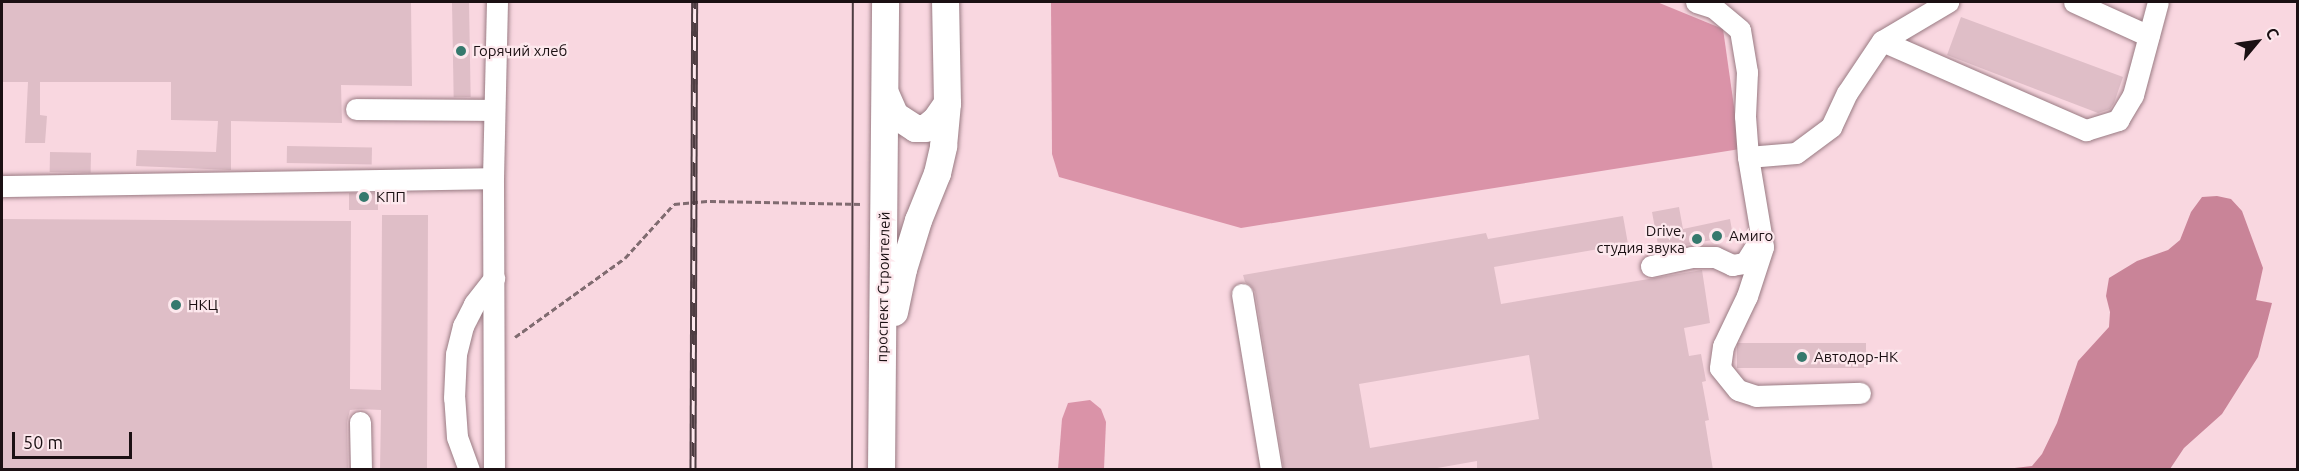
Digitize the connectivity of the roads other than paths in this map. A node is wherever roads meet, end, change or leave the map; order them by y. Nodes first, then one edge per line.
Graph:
1 (496, 2) edge
2 (885, 2) edge
3 (945, 2) edge
4 (1696, 2) edge
5 (1948, 2) edge
6 (2073, 2) edge
7 (2158, 2) edge
8 (2149, 36) junction
9 (1882, 40) junction
10 (885, 93) junction
11 (946, 103) junction
12 (356, 109) dead end
13 (494, 110) junction
14 (1748, 157) junction
15 (493, 178) junction
16 (2, 186) edge
17 (1761, 237) junction
18 (1651, 266) dead end
19 (494, 278) junction
20 (1242, 294) dead end
21 (882, 372) junction
22 (1860, 393) dead end
23 (360, 422) dead end
24 (361, 470) edge
25 (468, 470) edge
26 (494, 470) edge
27 (881, 470) edge
28 (1271, 470) edge

1 - 13 street
2 - 10 main road, проспект Строителей
3 - 11 main road, проспект Строителей
4 - 14 street
5 - 9 street
6 - 8 street
7 - 8 street
8 - 9 street
9 - 14 street
10 - 11 main road
10 - 21 main road, проспект Строителей
11 - 21 main road, проспект Строителей
12 - 13 street
13 - 15 street
14 - 17 street
15 - 16 street
15 - 19 street
17 - 18 street
17 - 22 street
19 - 25 street
19 - 26 street
20 - 28 street
21 - 27 main road
23 - 24 street

